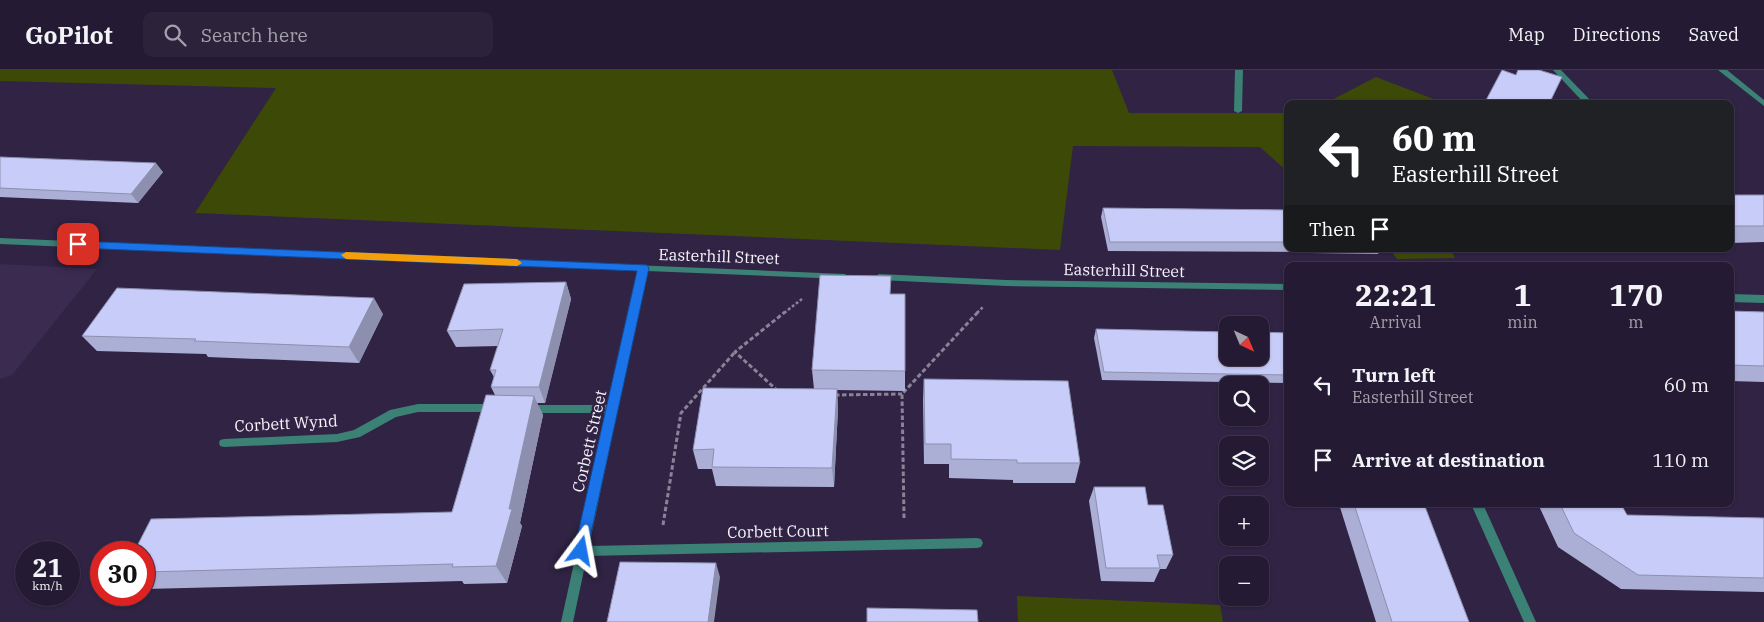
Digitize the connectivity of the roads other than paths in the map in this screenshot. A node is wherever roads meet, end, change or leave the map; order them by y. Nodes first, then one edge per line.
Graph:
1 (1239, 70) edge
2 (1558, 70) edge
3 (1722, 70) edge
4 (1586, 100) edge
5 (1764, 104) edge
6 (1238, 111) dead end
7 (0, 241) edge
8 (644, 268) junction
9 (850, 276) edge
10 (870, 277) edge
11 (1284, 287) edge
12 (1734, 298) edge
13 (1764, 299) edge
14 (613, 408) junction
15 (224, 443) dead end
16 (1478, 507) edge
17 (977, 543) dead end
18 (581, 551) junction
19 (567, 622) edge
20 (1530, 622) edge

1 - 6 street
2 - 4 street
3 - 5 street
7 - 8 street, Easterhill Street
8 - 9 street, Easterhill Street
8 - 14 street, Corbett Street
10 - 11 street, Easterhill Street
12 - 13 street
14 - 15 street, Corbett Wynd
14 - 18 street, Corbett Street
16 - 20 street
17 - 18 street, Corbett Court
18 - 19 street, Corbett Street

